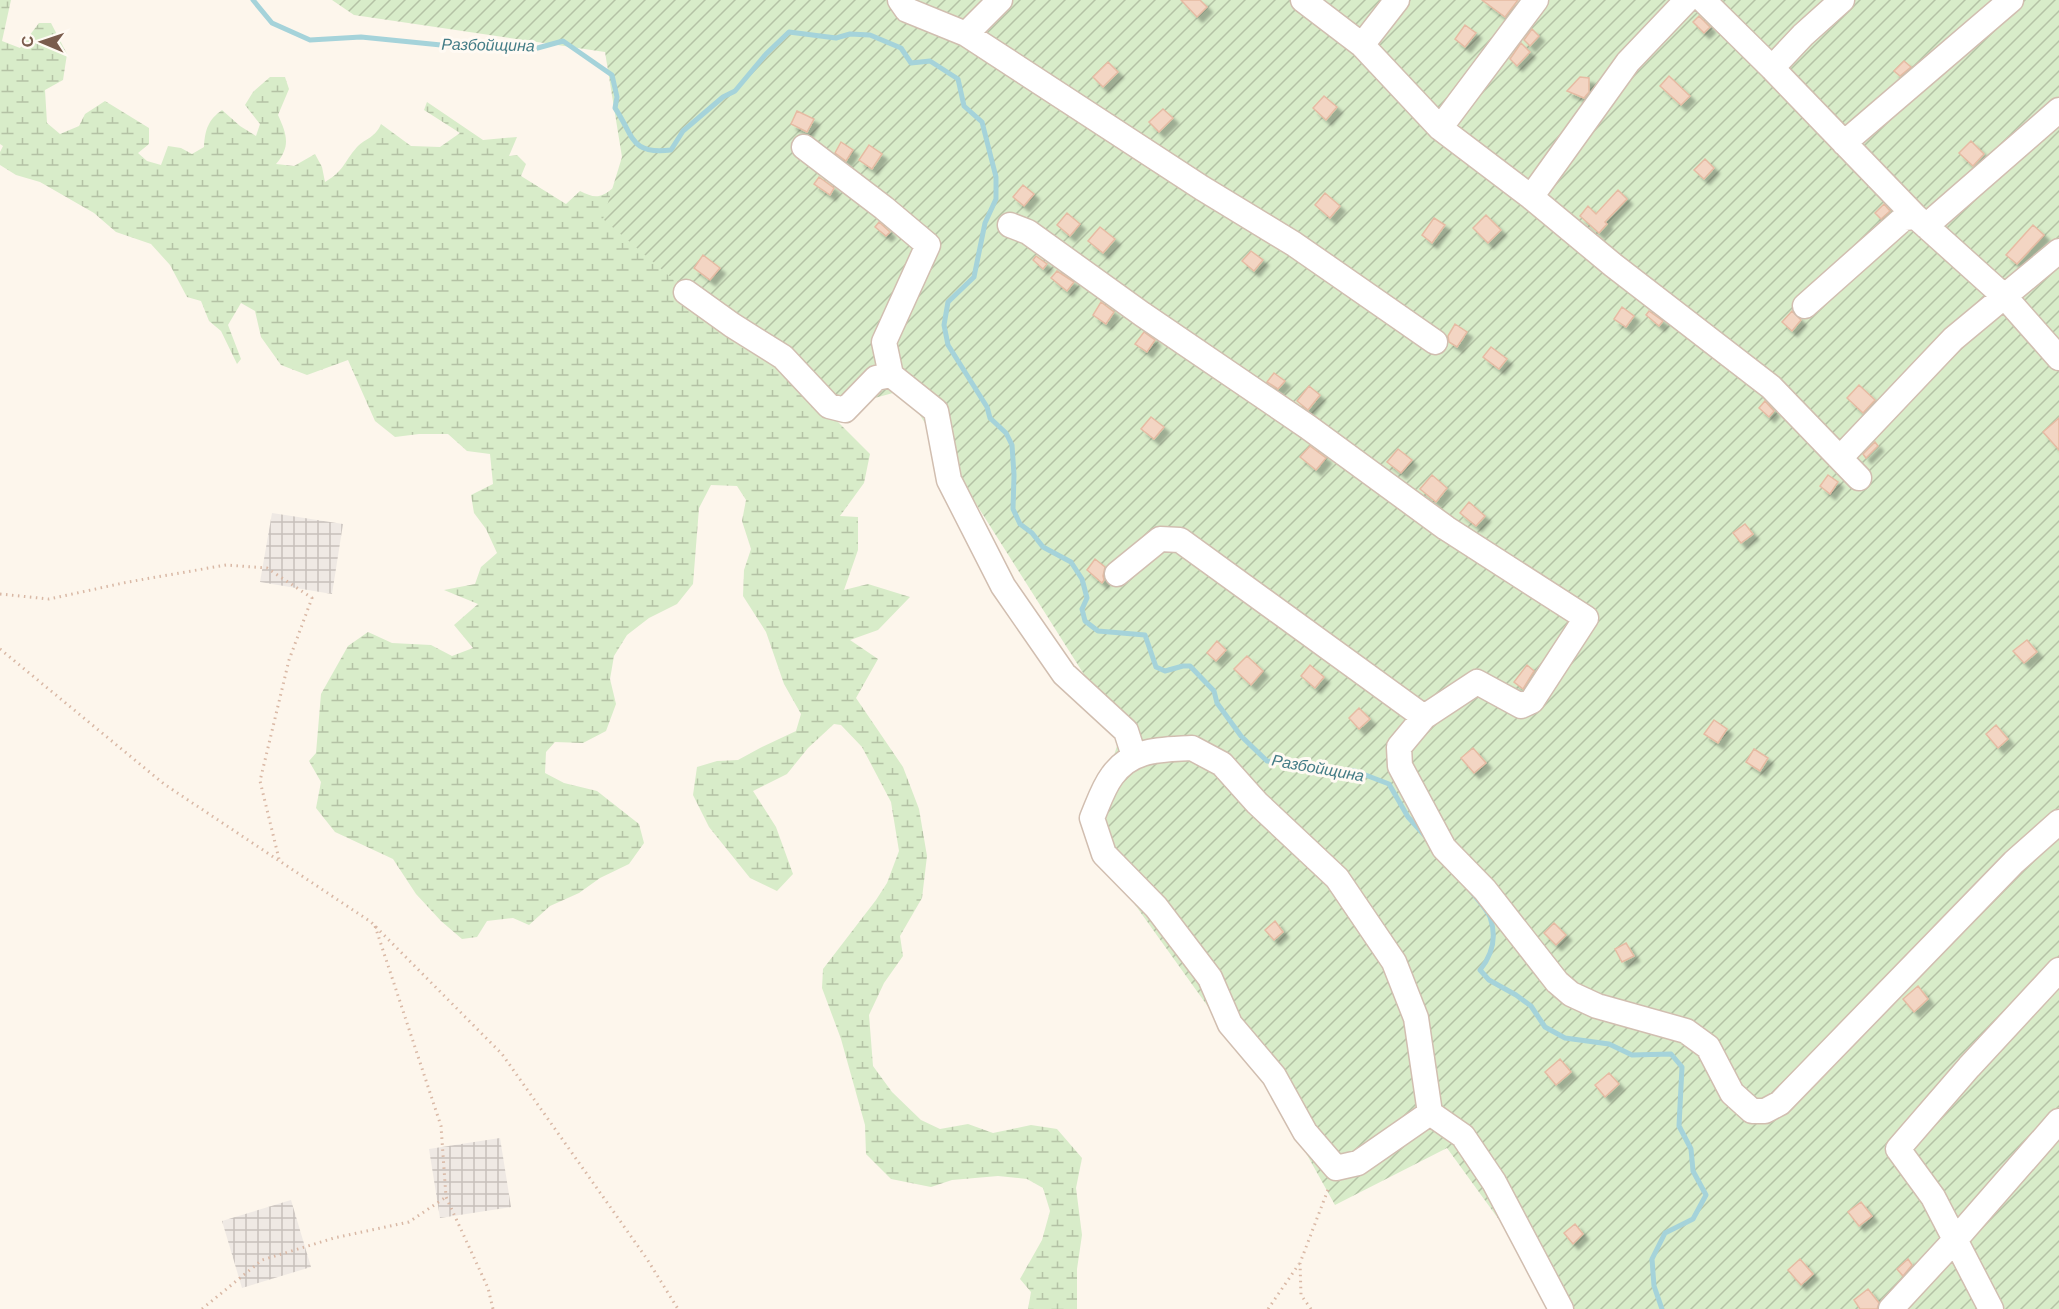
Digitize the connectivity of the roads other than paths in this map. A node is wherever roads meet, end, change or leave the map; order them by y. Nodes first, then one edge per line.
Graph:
1 (900, 0) edge
2 (1000, 0) edge
3 (1303, 0) edge
4 (1397, 0) edge
5 (1536, 0) edge
6 (1687, 0) edge
7 (1703, 0) edge
8 (1842, 0) edge
9 (2011, 0) edge
10 (966, 34) junction
11 (1362, 45) junction
12 (1772, 68) junction
13 (2059, 110) edge
14 (1440, 128) junction
15 (1844, 143) junction
16 (804, 147) dead end
17 (1531, 197) junction
18 (1921, 221) junction
19 (1010, 225) dead end
20 (2059, 251) edge
21 (686, 292) dead end
22 (2005, 297) junction
23 (1806, 306) dead end
24 (1435, 342) dead end
25 (2059, 358) edge
26 (891, 375) junction
27 (1840, 458) junction
28 (1859, 478) dead end
29 (1117, 574) dead end
30 (1424, 717) junction
31 (1134, 756) junction
32 (2059, 822) edge
33 (2059, 970) edge
34 (1430, 1113) junction
35 (2059, 1122) edge
36 (1955, 1240) junction
37 (1561, 1309) edge
38 (1891, 1309) edge
39 (1991, 1309) edge

1 - 10 street
2 - 10 street
3 - 11 street
4 - 11 street
5 - 14 street
6 - 17 street
7 - 12 street
8 - 12 street
9 - 15 street
10 - 24 street
11 - 14 street
12 - 15 street
13 - 18 street
14 - 17 street
15 - 18 street
16 - 26 street
17 - 27 street
18 - 22 street
18 - 23 street
19 - 30 street
20 - 22 street
21 - 26 street
22 - 25 street
22 - 27 street
26 - 31 street
27 - 28 street
29 - 30 street
30 - 32 street
31 - 34 street
31 - 34 street
33 - 36 street
34 - 37 street
35 - 36 street
36 - 38 street
36 - 39 street

